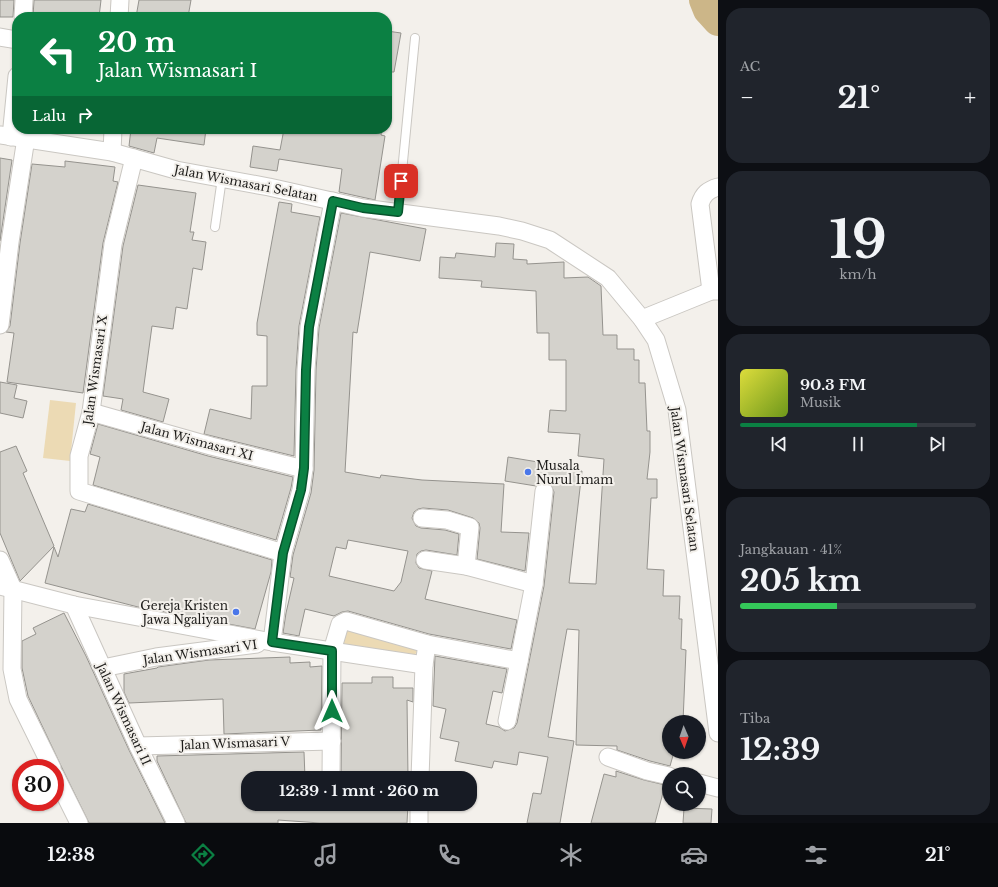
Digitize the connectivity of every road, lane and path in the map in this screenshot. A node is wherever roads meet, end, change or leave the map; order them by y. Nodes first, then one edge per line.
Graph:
1 (24, 0) edge
2 (120, 0) edge
3 (23, 12) edge
4 (119, 12) edge
5 (0, 37) edge
6 (415, 38) dead end
7 (12, 39) edge
8 (113, 134) edge
9 (12, 137) edge
10 (112, 152) junction
11 (134, 158) junction
12 (222, 178) junction
13 (718, 187) edge
14 (333, 201) junction
15 (398, 212) junction
16 (215, 227) dead end
17 (714, 291) edge
18 (642, 319) junction
19 (0, 325) edge
20 (91, 412) junction
21 (304, 468) junction
22 (544, 491) dead end
23 (422, 518) dead end
24 (283, 553) junction
25 (0, 560) edge
26 (425, 560) dead end
27 (466, 566) junction
28 (534, 584) junction
29 (6, 588) edge
30 (74, 605) junction
31 (272, 642) junction
32 (427, 644) junction
33 (332, 651) junction
34 (519, 661) junction
35 (424, 665) junction
36 (103, 668) junction
37 (507, 721) dead end
38 (718, 733) edge
39 (332, 741) junction
40 (138, 746) junction
41 (608, 758) dead end
42 (48, 759) edge
43 (331, 771) edge
44 (420, 771) edge
45 (662, 774) edge
46 (706, 785) edge
47 (718, 788) edge
48 (64, 793) edge
49 (419, 811) edge
50 (79, 823) edge
51 (176, 823) edge
52 (419, 823) edge

1 - 3 street
2 - 4 street
5 - 7 street
6 - 15 lane
8 - 10 street
9 - 10 street, Jalan Wismasari Selatan
9 - 19 street
10 - 11 street, Jalan Wismasari Selatan
11 - 12 street, Jalan Wismasari Selatan
11 - 20 street, Jalan Wismasari X
12 - 14 street, Jalan Wismasari Selatan
12 - 16 lane
13 - 17 street
14 - 15 street, Jalan Wismasari Selatan
14 - 21 street
15 - 18 street, Jalan Wismasari Selatan
17 - 18 street
18 - 38 street, Jalan Wismasari Selatan
20 - 21 street, Jalan Wismasari XI
20 - 24 street, Jalan Wismasari X
21 - 24 street
22 - 28 street
23 - 27 street
24 - 31 street
25 - 29 street
26 - 27 street
27 - 28 street
28 - 34 street
29 - 30 street, Jalan Wismasari VI
29 - 42 street
30 - 31 street, Jalan Wismasari VI
30 - 36 street, Jalan Wismasari II
31 - 33 street
31 - 36 street, Jalan Wismasari VI
32 - 33 street
32 - 34 street
32 - 35 street
33 - 35 street
33 - 39 street
34 - 37 street
35 - 44 street
36 - 40 street, Jalan Wismasari II
39 - 40 street, Jalan Wismasari V
39 - 43 street
40 - 51 street, Jalan Wismasari II
41 - 45 street
46 - 47 street
48 - 50 street
49 - 52 street

